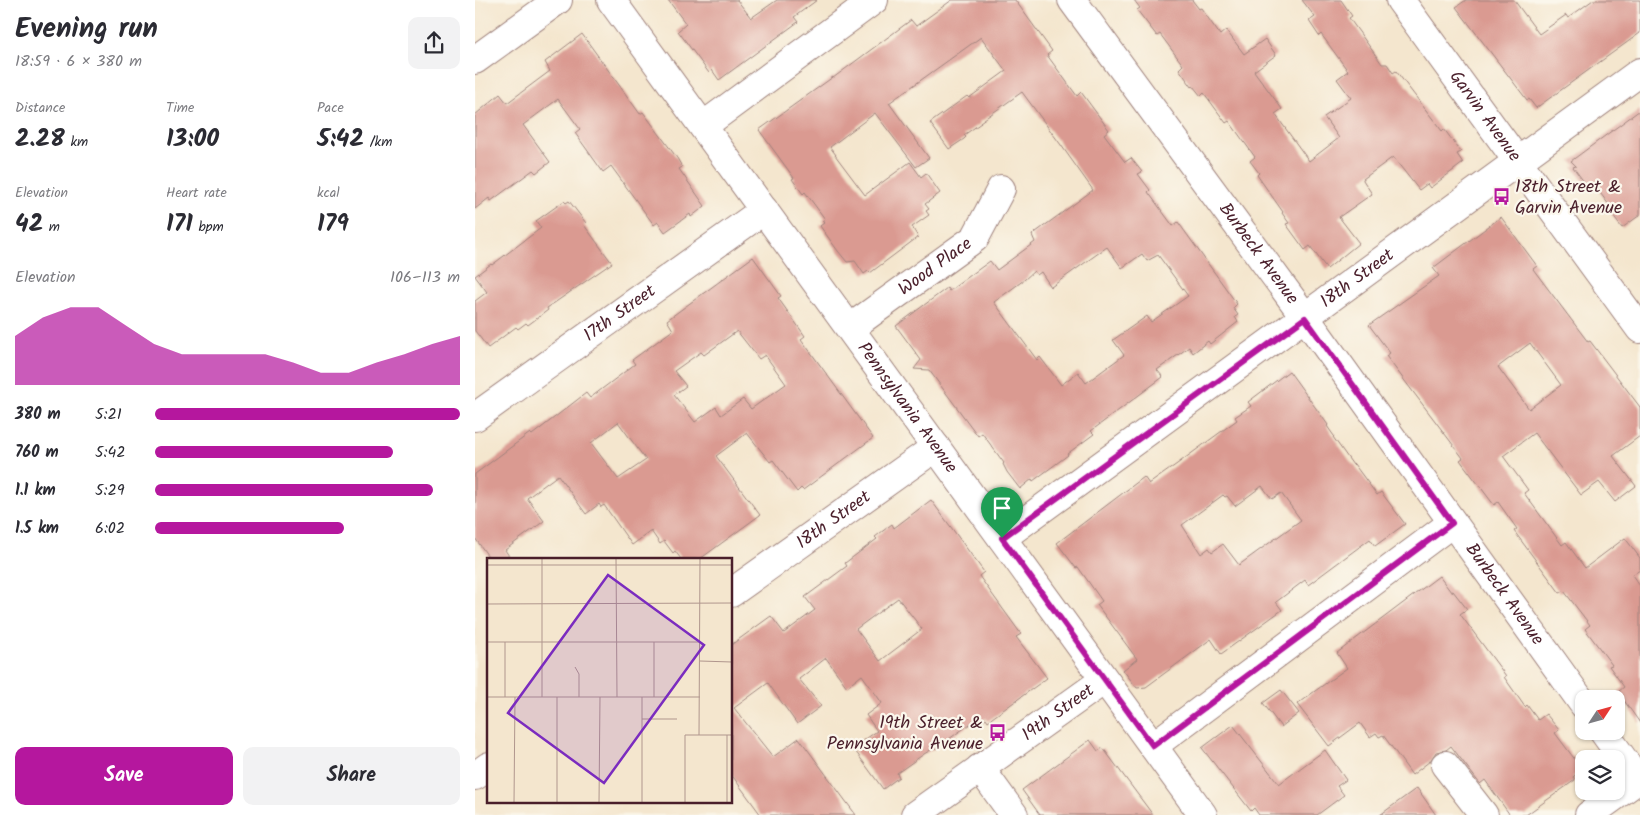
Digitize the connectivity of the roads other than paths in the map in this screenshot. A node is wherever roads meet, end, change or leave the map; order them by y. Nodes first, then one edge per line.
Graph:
1 (558, 0) edge
2 (611, 0) edge
3 (874, 0) edge
4 (1072, 0) edge
5 (1400, 0) edge
6 (475, 60) edge
7 (1640, 72) edge
8 (703, 126) junction
9 (1518, 162) junction
10 (1001, 189) dead end
11 (764, 210) junction
12 (1305, 318) junction
13 (850, 328) junction
14 (1640, 329) edge
15 (475, 417) edge
16 (936, 446) junction
17 (1452, 523) junction
18 (1002, 538) junction
19 (733, 592) edge
20 (1104, 680) junction
21 (1575, 693) edge
22 (1610, 740) edge
23 (1153, 746) junction
24 (1445, 765) dead end
25 (487, 767) edge
26 (980, 768) junction
27 (475, 776) edge
28 (1639, 779) edge
29 (915, 815) edge
30 (1014, 815) edge
31 (1203, 815) edge
32 (1483, 815) edge
33 (1589, 815) edge

1 - 6 street
2 - 8 street, Pennsylvania Avenue
3 - 8 street
4 - 12 street, Burbeck Avenue
5 - 9 street, Garvin Avenue
7 - 9 street, 18th Street
8 - 11 street, Pennsylvania Avenue
9 - 12 street, 18th Street
9 - 14 street, Garvin Avenue
10 - 13 street, Wood Place
11 - 13 street, Pennsylvania Avenue
11 - 15 street, 17th Street
12 - 17 street, Burbeck Avenue
12 - 18 street, 18th Street
13 - 16 street, Pennsylvania Avenue
16 - 18 street, Pennsylvania Avenue
16 - 19 street, 18th Street
17 - 21 street, Burbeck Avenue
17 - 23 street
18 - 20 street, Pennsylvania Avenue
20 - 23 street, Pennsylvania Avenue
20 - 26 street, 19th Street
22 - 28 street
23 - 31 street, Pennsylvania Avenue
24 - 32 street
25 - 27 street
26 - 29 street, 19th Street
26 - 30 street
28 - 33 street

